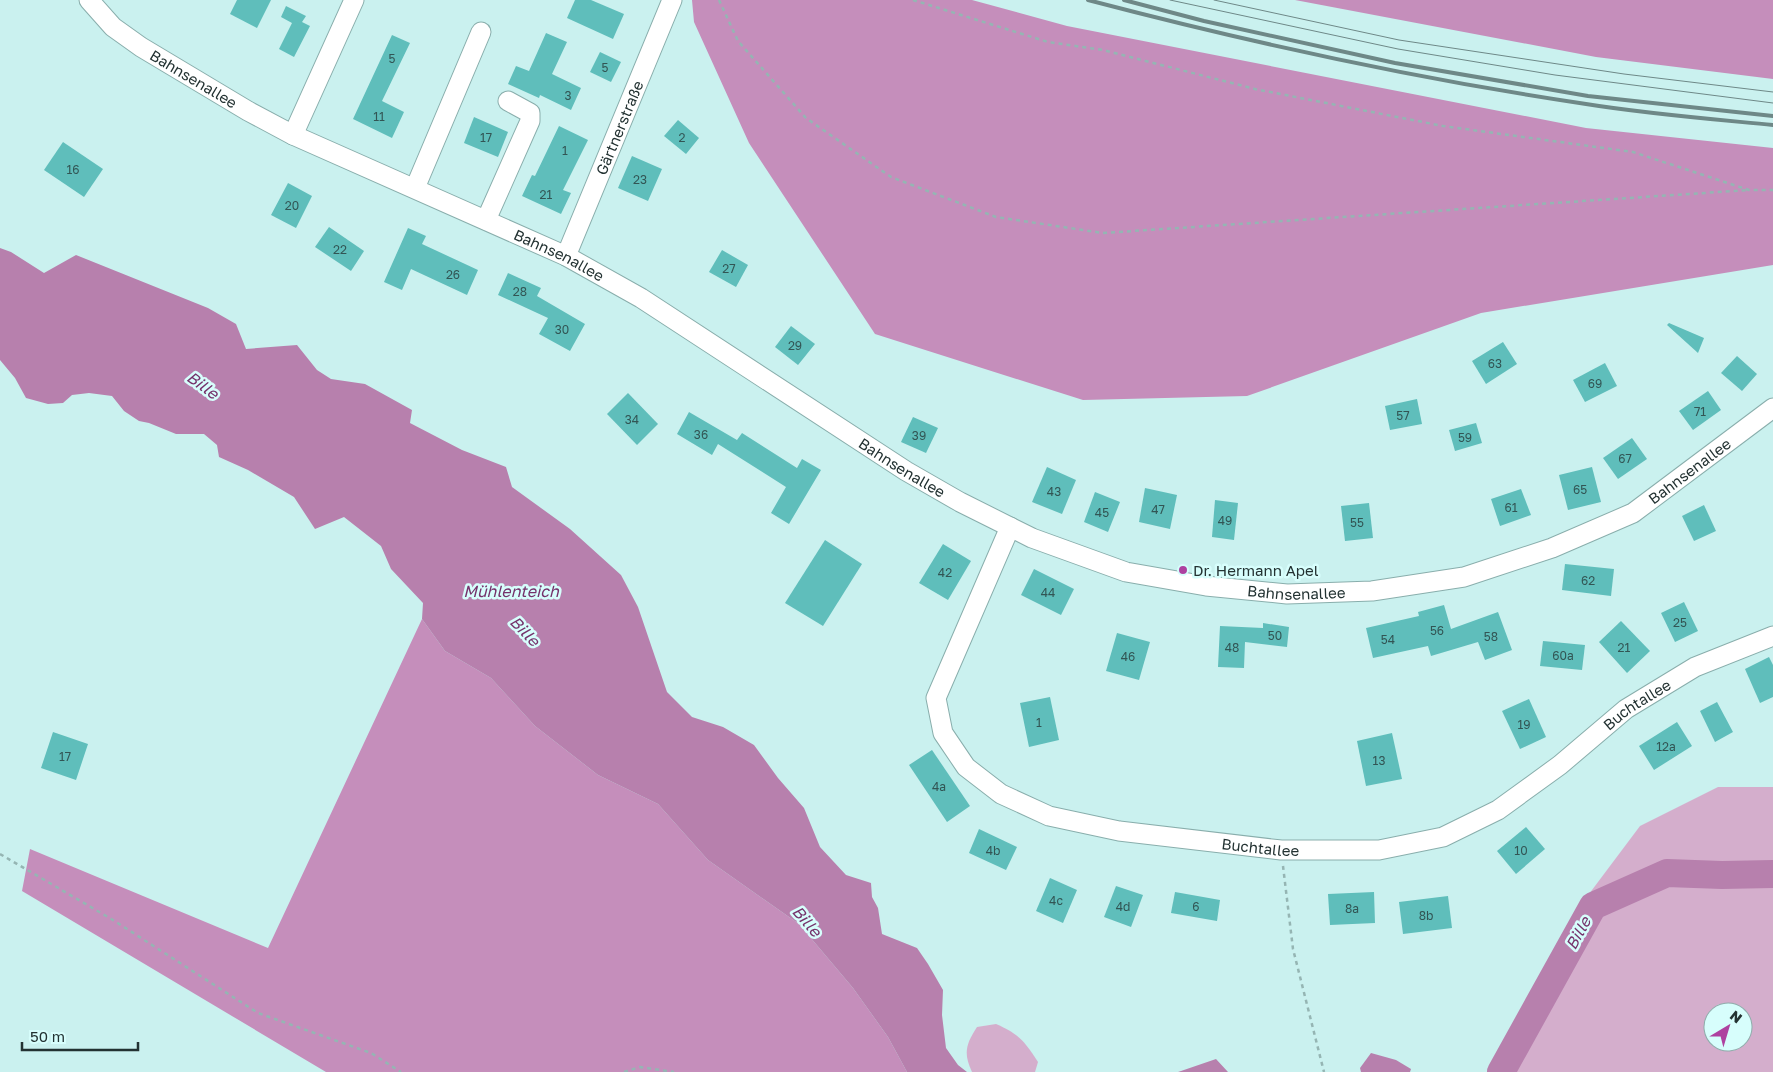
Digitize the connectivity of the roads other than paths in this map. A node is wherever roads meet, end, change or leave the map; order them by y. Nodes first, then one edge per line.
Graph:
1 (89, 0) edge
2 (354, 0) edge
3 (672, 0) edge
4 (481, 32) dead end
5 (508, 101) dead end
6 (293, 135) junction
7 (415, 188) junction
8 (486, 220) junction
9 (566, 256) junction
10 (1773, 408) edge
11 (1010, 527) junction
12 (1773, 636) edge

1 - 6 street, Bahnsenallee
2 - 6 street
3 - 9 street, Gärtnerstraße
4 - 7 street
5 - 8 street
6 - 7 street, Bahnsenallee
7 - 8 street, Bahnsenallee
8 - 9 street, Bahnsenallee
9 - 11 street, Bahnsenallee
10 - 11 street, Bahnsenallee
11 - 12 street, Buchtallee

